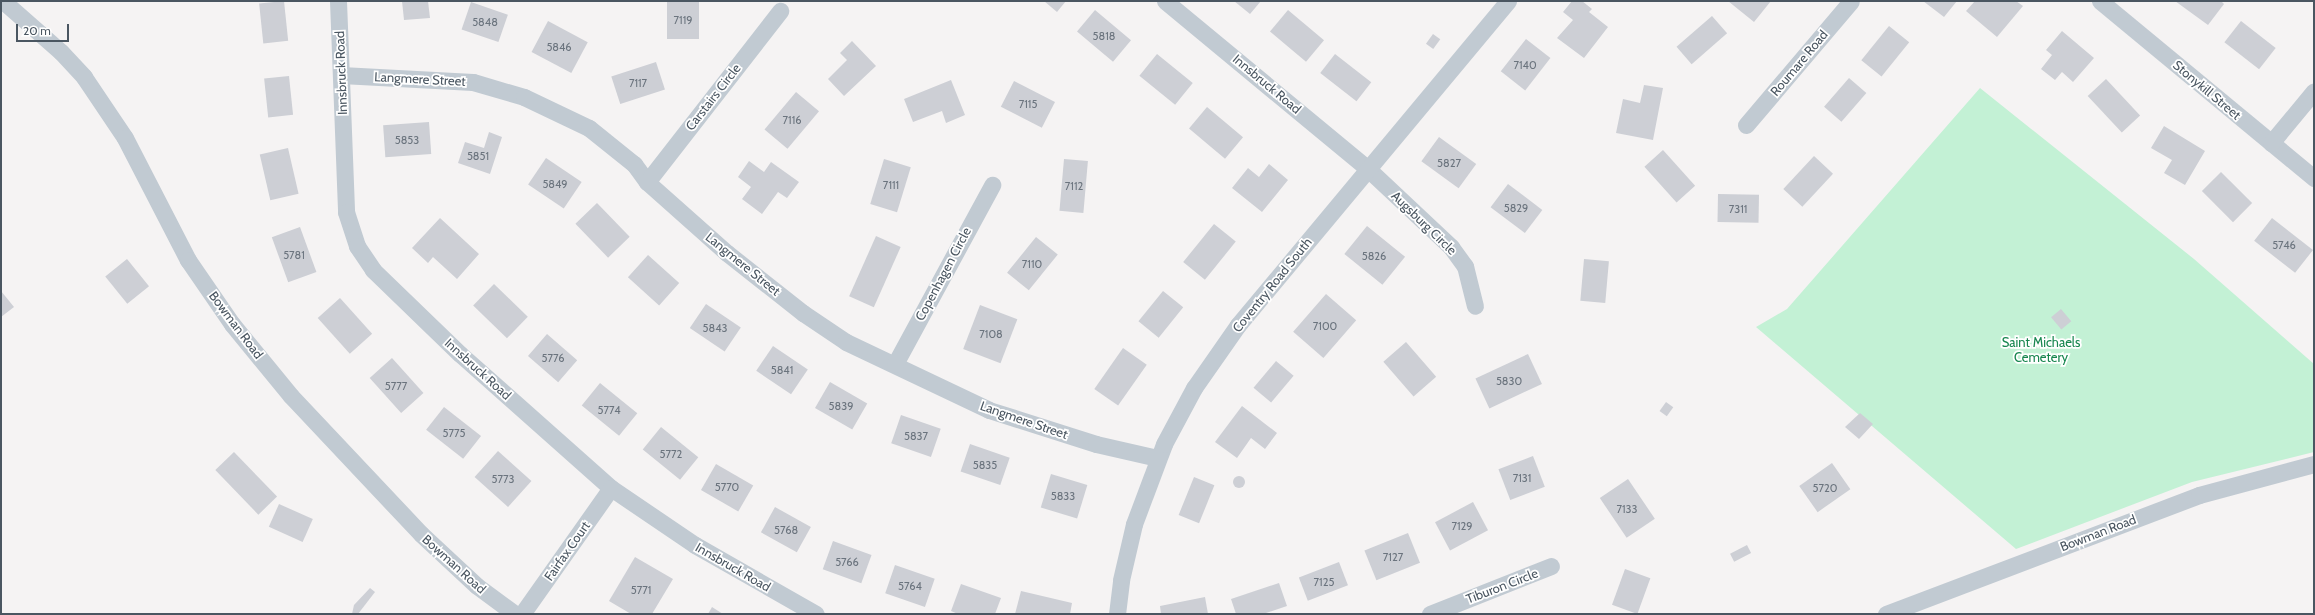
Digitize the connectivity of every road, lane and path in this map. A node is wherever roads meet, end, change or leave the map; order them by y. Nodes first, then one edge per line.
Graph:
1 (3, 1) edge
2 (338, 1) edge
3 (1166, 1) edge
4 (1508, 1) edge
5 (1851, 1) edge
6 (2100, 1) edge
7 (780, 11) dead end
8 (341, 75) junction
9 (2314, 91) edge
10 (1746, 125) dead end
11 (2271, 143) junction
12 (1368, 169) junction
13 (2314, 178) edge
14 (647, 182) junction
15 (992, 185) dead end
16 (1475, 306) dead end
17 (895, 364) junction
18 (1157, 458) junction
19 (2314, 464) edge
20 (611, 488) junction
21 (1551, 566) dead end
22 (515, 614) edge
23 (522, 614) edge
24 (816, 614) edge
25 (1117, 614) edge
26 (1430, 614) edge
27 (1886, 614) edge

1 - 22 street, Bowman Road
2 - 8 street, Innsbruck Road
3 - 12 street, Innsbruck Road
4 - 12 street, Coventry Road South
5 - 10 street, Roumare Road
6 - 11 street, Stonykill Street
7 - 14 street, Carstairs Circle
8 - 14 street, Langmere Street
8 - 20 street, Innsbruck Road
9 - 11 street
11 - 13 street, Stonykill Street
12 - 16 street, Augsburg Circle
12 - 18 street, Coventry Road South
14 - 17 street, Langmere Street
15 - 17 street, Copenhagen Circle
17 - 18 street, Langmere Street
18 - 25 street, Coventry Road South
19 - 27 street, Bowman Road
20 - 23 street, Fairfax Court
20 - 24 street, Innsbruck Road
21 - 26 street, Tiburon Circle

